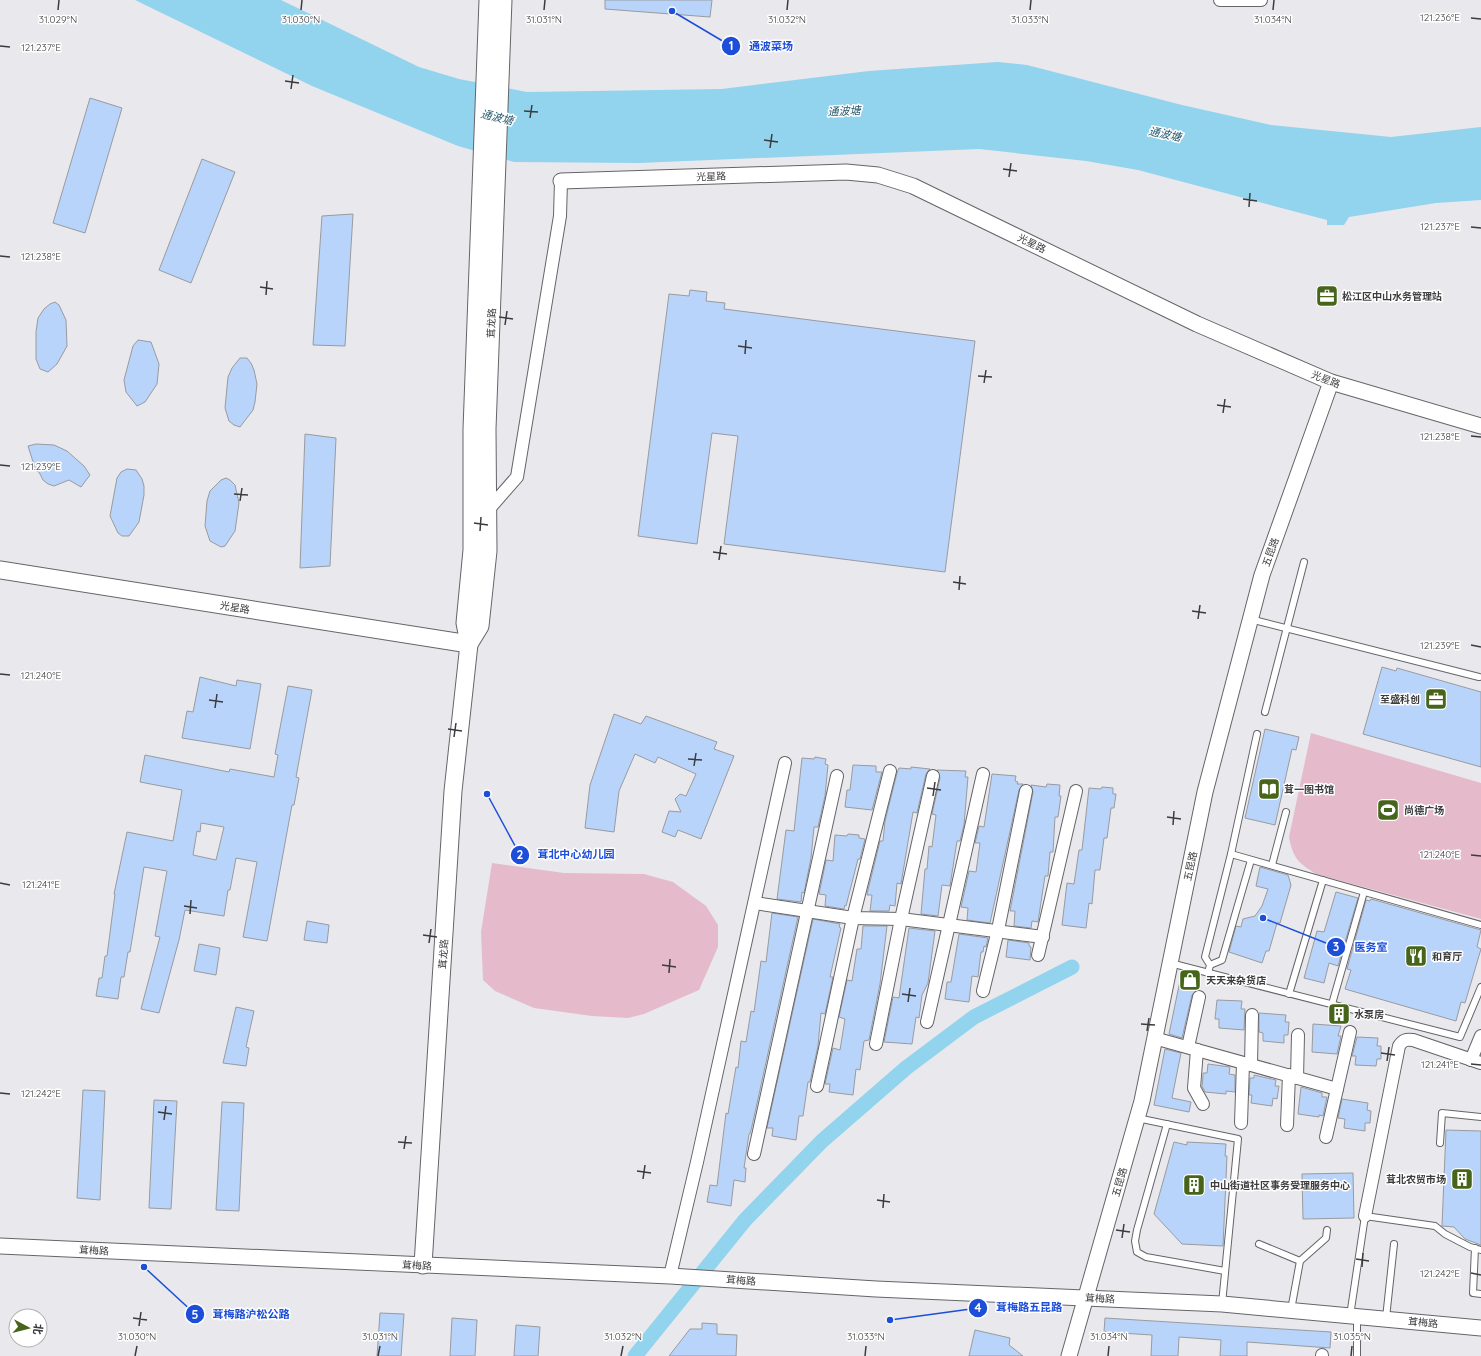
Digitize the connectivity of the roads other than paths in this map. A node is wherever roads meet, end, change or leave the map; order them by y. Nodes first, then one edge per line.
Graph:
1 (488, 0) edge
2 (503, 0) edge
3 (1220, 0) edge
4 (1261, 0) edge
5 (561, 181) joint
6 (1332, 382) junction
7 (1481, 426) edge
8 (480, 429) junction
9 (488, 510) junction
10 (1304, 562) dead end
11 (0, 570) edge
12 (1250, 619) junction
13 (1287, 628) junction
14 (469, 644) junction
15 (1479, 677) dead end
16 (1265, 712) dead end
17 (1257, 734) dead end
18 (785, 763) dead end
19 (890, 771) dead end
20 (983, 774) dead end
21 (837, 776) dead end
22 (933, 776) dead end
23 (1026, 791) dead end
24 (1076, 791) dead end
25 (1286, 812) dead end
26 (1231, 854) junction
27 (1251, 860) junction
28 (1272, 866) junction
29 (1323, 880) junction
30 (1364, 892) junction
31 (755, 903) junction
32 (808, 910) junction
33 (853, 918) junction
34 (901, 919) junction
35 (949, 924) junction
36 (1481, 925) edge
37 (998, 930) junction
38 (1043, 937) junction
39 (1038, 955) dead end
40 (1170, 964) junction
41 (1210, 965) junction
42 (1208, 973) junction
43 (1481, 987) edge
44 (983, 991) dead end
45 (1289, 994) junction
46 (1199, 997) dead end
47 (1332, 1004) junction
48 (1252, 1016) dead end
49 (927, 1022) dead end
50 (1350, 1032) dead end
51 (1298, 1035) dead end
52 (1481, 1036) edge
53 (1154, 1038) junction
54 (876, 1044) dead end
55 (1192, 1049) junction
56 (1476, 1061) edge
57 (1247, 1064) junction
58 (1293, 1077) junction
59 (816, 1086) dead end
60 (1337, 1089) junction
61 (1203, 1104) dead end
62 (1481, 1117) edge
63 (1137, 1118) junction
64 (1241, 1123) dead end
65 (1167, 1124) junction
66 (1287, 1125) dead end
67 (1326, 1137) dead end
68 (1440, 1143) dead end
69 (754, 1154) dead end
70 (1365, 1216) junction
71 (1326, 1230) dead end
72 (1259, 1244) dead end
73 (1394, 1244) dead end
74 (0, 1246) edge
75 (1478, 1249) edge
76 (1300, 1261) junction
77 (423, 1265) junction
78 (1225, 1271) junction
79 (670, 1276) junction
80 (1481, 1294) edge
81 (1087, 1298) junction
82 (1222, 1304) junction
83 (1290, 1310) junction
84 (1354, 1316) junction
85 (1386, 1319) junction
86 (1481, 1328) edge
87 (1069, 1356) edge
88 (1357, 1356) edge

1 - 8 main road, 茸龙路
2 - 8 main road, 茸龙路
3 - 4 street
5 - 6 street, 光星路
5 - 9 street
6 - 7 street, 光星路
6 - 12 street, 五昆路
8 - 9 main road, 茸龙路
8 - 14 main road, 茸龙路
9 - 14 main road, 茸龙路
10 - 13 lane
11 - 14 main road, 光星路
12 - 13 lane
12 - 40 street, 五昆路
13 - 15 lane
13 - 16 lane
14 - 77 main road, 茸龙路
17 - 26 lane
18 - 31 street
19 - 33 street
20 - 35 street
21 - 32 street
22 - 34 street
23 - 37 street
24 - 38 street
25 - 28 lane
26 - 27 lane
26 - 41 lane
27 - 28 lane
27 - 41 lane
28 - 29 lane
29 - 30 lane
29 - 45 lane
30 - 36 lane
30 - 47 lane
31 - 32 street
31 - 79 street
32 - 33 street
32 - 69 street
33 - 34 street
33 - 59 street
34 - 35 street
34 - 54 street
35 - 37 street
35 - 49 street
37 - 38 street
37 - 44 street
38 - 39 street
40 - 42 lane
40 - 53 street, 五昆路
41 - 42 lane
42 - 45 lane
43 - 47 lane
45 - 47 lane
46 - 55 street
48 - 57 street
50 - 60 street
51 - 58 street
52 - 56 street
53 - 55 street
53 - 63 street, 五昆路
55 - 57 street
55 - 61 street
56 - 70 street
57 - 58 street
57 - 64 street
58 - 60 street
58 - 66 street
60 - 67 street
62 - 68 lane
63 - 65 lane
63 - 81 street, 五昆路
65 - 78 lane
65 - 78 lane
70 - 75 lane
70 - 84 lane
71 - 76 lane
72 - 76 lane
73 - 85 lane
74 - 77 street, 茸梅路
75 - 80 lane
76 - 83 lane
77 - 79 street, 茸梅路
78 - 82 lane
79 - 81 street, 茸梅路
81 - 82 street, 茸梅路
81 - 87 street, 五昆路
82 - 83 street, 茸梅路
83 - 84 street, 茸梅路
84 - 85 street, 茸梅路
84 - 88 lane
85 - 86 street, 茸梅路

